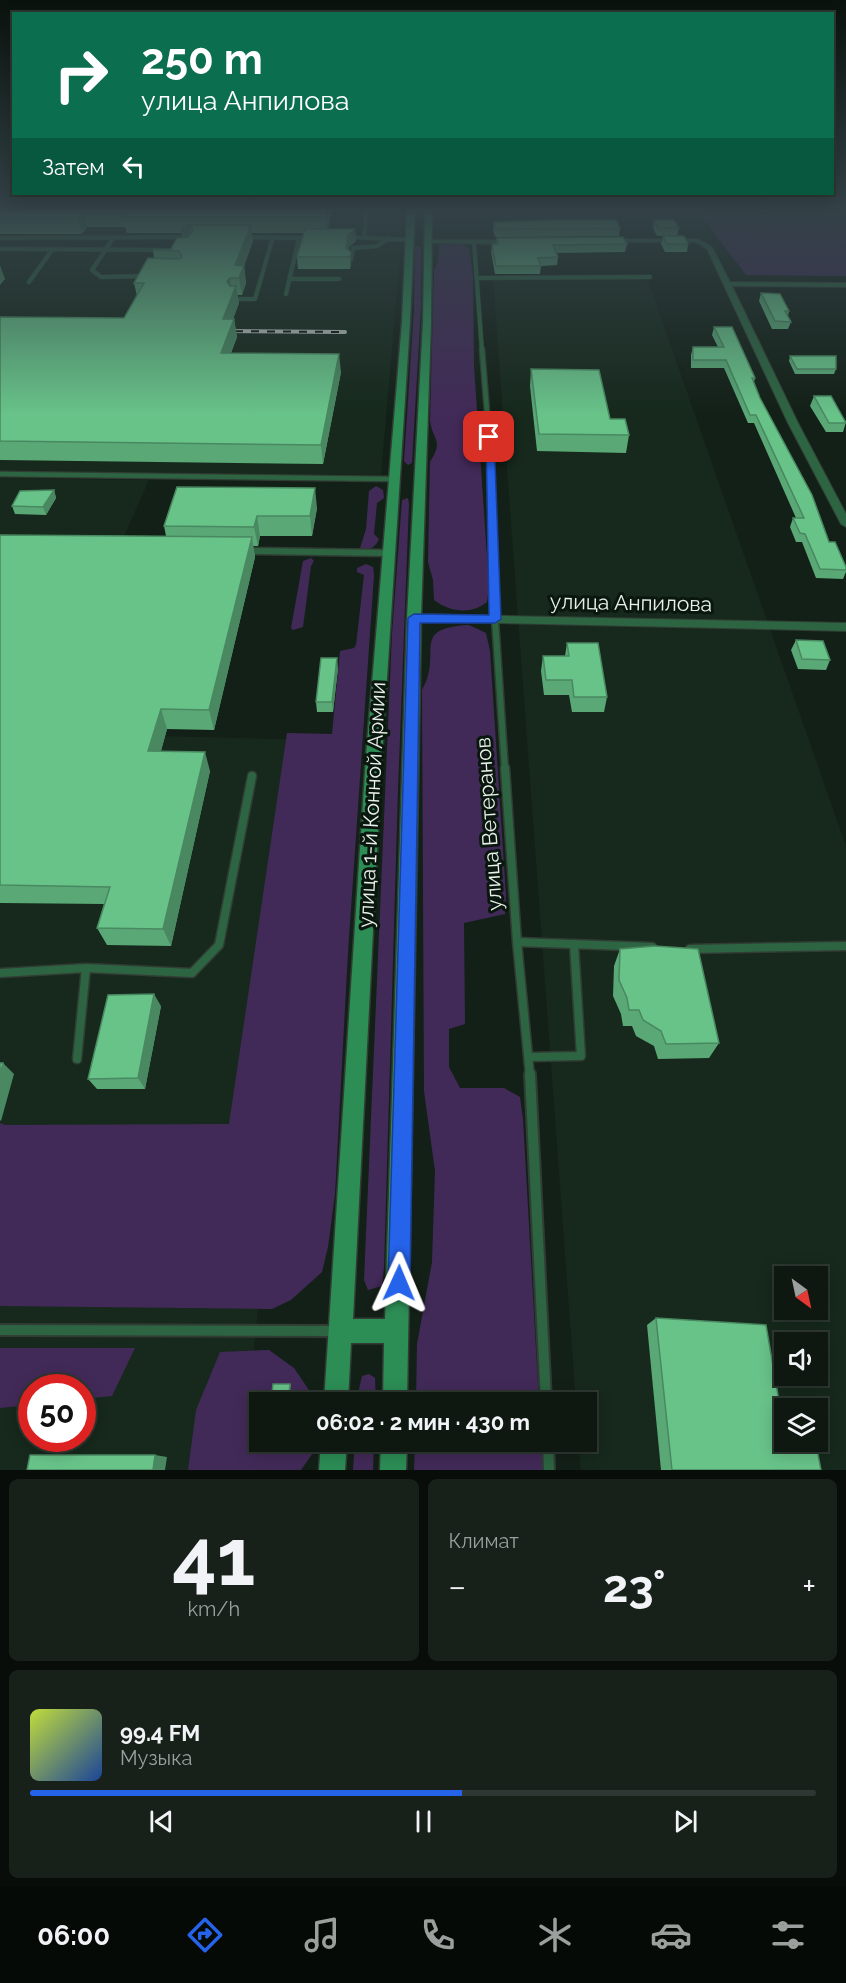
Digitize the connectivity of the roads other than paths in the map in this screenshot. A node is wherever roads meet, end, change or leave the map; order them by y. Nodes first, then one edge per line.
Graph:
1 (32, 278) edge
2 (141, 278) edge
3 (261, 278) edge
4 (408, 278) edge
5 (427, 278) edge
6 (477, 278) joint
7 (546, 278) edge
8 (725, 278) edge
9 (290, 279) joint
10 (339, 279) dead end
11 (29, 282) dead end
12 (728, 284) junction
13 (139, 285) edge
14 (846, 285) edge
15 (286, 294) dead end
16 (234, 299) edge
17 (0, 474) edge
18 (393, 479) junction
19 (420, 480) junction
20 (846, 524) edge
21 (233, 551) edge
22 (388, 553) junction
23 (414, 618) junction
24 (495, 619) junction
25 (846, 627) edge
26 (252, 776) dead end
27 (517, 942) junction
28 (574, 944) junction
29 (846, 946) edge
30 (668, 948) edge
31 (679, 948) edge
32 (86, 968) junction
33 (0, 973) edge
34 (529, 1057) junction
35 (77, 1059) dead end
36 (0, 1330) edge
37 (341, 1331) junction
38 (398, 1331) junction
39 (337, 1392) edge
40 (395, 1392) edge
41 (546, 1392) edge
42 (333, 1452) edge
43 (394, 1452) edge
44 (548, 1452) edge
45 (332, 1470) edge
46 (393, 1470) edge
47 (549, 1470) edge

1 - 11 lane
2 - 13 lane
3 - 16 lane
4 - 18 main road, улица 1-й Конной Армии
5 - 19 main road, улица 1-й Конной Армии
6 - 7 lane
6 - 24 lane, улица Ветеранов
8 - 12 street
9 - 10 lane
9 - 15 lane
12 - 14 street
12 - 20 street
17 - 18 lane
18 - 19 main road
18 - 22 main road, улица 1-й Конной Армии
19 - 23 main road, улица 1-й Конной Армии
21 - 22 lane
22 - 37 main road, улица 1-й Конной Армии
23 - 24 street, улица Анпилова
23 - 38 main road, улица 1-й Конной Армии
24 - 25 street, улица Анпилова
24 - 27 lane, улица Ветеранов
26 - 32 lane
27 - 28 lane
27 - 34 lane, улица Ветеранов
28 - 30 lane
28 - 34 lane
29 - 31 lane
32 - 33 lane
32 - 35 lane
34 - 41 lane, улица Ветеранов
36 - 37 lane
37 - 38 main road
37 - 39 main road, улица 1-й Конной Армии
38 - 40 main road, улица 1-й Конной Армии
42 - 45 main road
43 - 46 main road
44 - 47 lane

